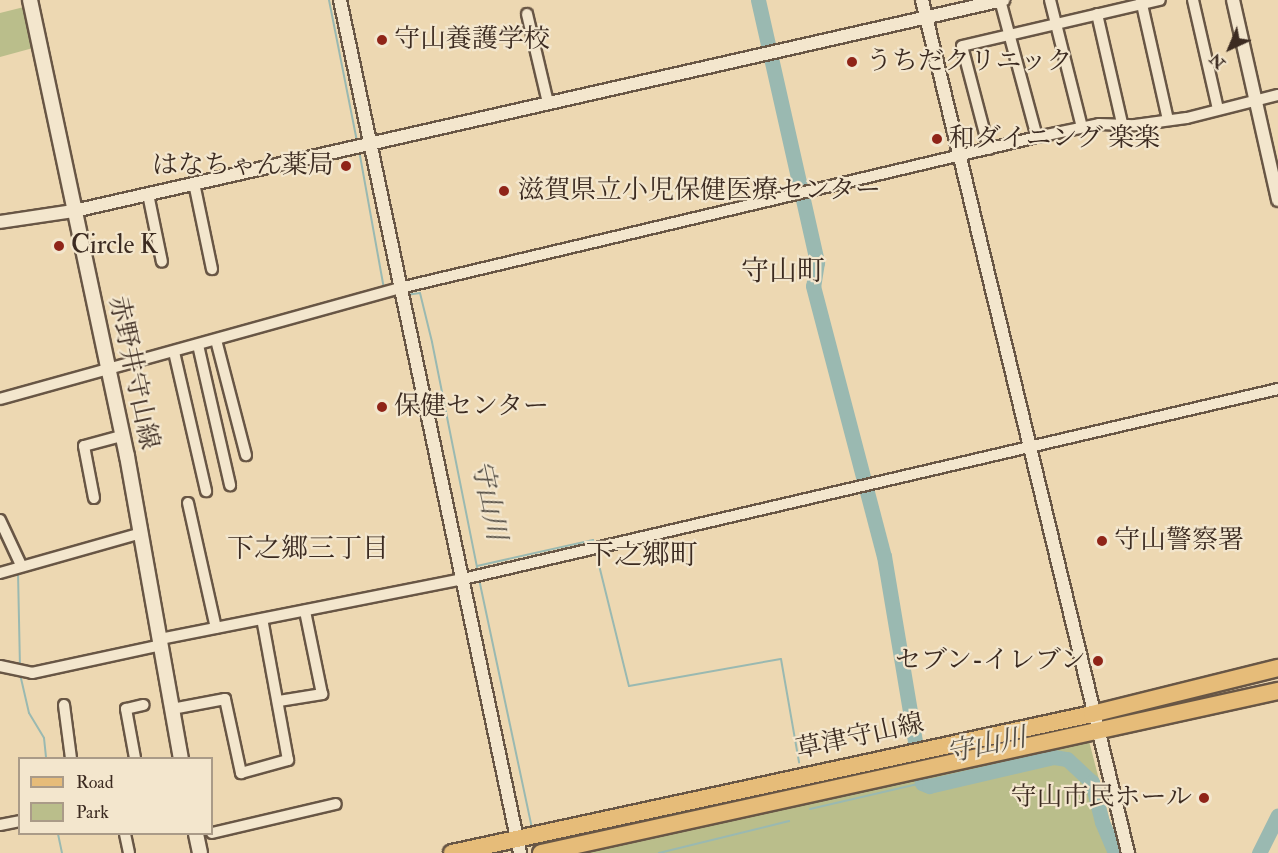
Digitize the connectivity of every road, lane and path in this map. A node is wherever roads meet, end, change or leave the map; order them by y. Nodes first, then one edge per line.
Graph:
1 (30, 0) edge
2 (340, 0) edge
3 (922, 0) edge
4 (1001, 0) edge
5 (1050, 0) edge
6 (1160, 0) edge
7 (1193, 0) edge
8 (1233, 0) edge
9 (1141, 2) edge
10 (527, 14) dead end
11 (1097, 14) junction
12 (927, 19) junction
13 (1056, 24) junction
14 (1008, 35) junction
15 (1278, 95) edge
16 (1255, 100) junction
17 (548, 103) junction
18 (1218, 109) junction
19 (1168, 120) junction
20 (1122, 123) junction
21 (1082, 127) junction
22 (1037, 137) junction
23 (372, 145) junction
24 (989, 149) junction
25 (959, 157) junction
26 (194, 183) junction
27 (148, 194) junction
28 (1278, 200) edge
29 (74, 212) junction
30 (0, 222) edge
31 (162, 262) dead end
32 (212, 269) dead end
33 (404, 287) junction
34 (216, 340) junction
35 (198, 345) junction
36 (174, 352) junction
37 (107, 370) junction
38 (1278, 389) edge
39 (0, 399) edge
40 (122, 436) junction
41 (1029, 450) junction
42 (246, 455) dead end
43 (230, 485) dead end
44 (206, 491) dead end
45 (94, 498) dead end
46 (188, 503) dead end
47 (0, 520) edge
48 (141, 533) junction
49 (21, 565) junction
50 (0, 573) edge
51 (463, 579) junction
52 (304, 610) junction
53 (262, 619) junction
54 (216, 628) junction
55 (160, 642) junction
56 (0, 666) edge
57 (1278, 668) edge
58 (1278, 691) edge
59 (279, 701) junction
60 (64, 705) dead end
61 (144, 705) dead end
62 (172, 709) junction
63 (1094, 722) junction
64 (70, 757) edge
65 (135, 757) edge
66 (181, 757) edge
67 (336, 804) dead end
68 (18, 821) edge
69 (0, 825) edge
70 (213, 833) edge
71 (125, 835) edge
72 (196, 835) edge
73 (520, 845) edge
74 (129, 853) edge
75 (200, 853) edge
76 (452, 853) edge
77 (541, 853) edge
78 (1128, 853) edge

1 - 29 main road, 赤野井守山線
2 - 23 street
3 - 12 street
4 - 12 street
4 - 14 street
5 - 13 street
6 - 9 street
7 - 18 street
8 - 16 street
9 - 11 street
9 - 19 street
10 - 17 street
11 - 13 street
11 - 20 street
12 - 17 street
12 - 25 street
13 - 14 street
13 - 21 street
14 - 22 street
14 - 24 street
15 - 16 street
16 - 18 street
16 - 28 street
17 - 23 street
18 - 19 street
19 - 20 street
20 - 21 street
21 - 22 street
22 - 24 street
23 - 26 street
23 - 33 street
24 - 25 street
25 - 33 street
25 - 41 street
26 - 27 street
26 - 32 street
27 - 29 street
27 - 31 street
29 - 30 street
29 - 37 main road, 赤野井守山線
33 - 34 street
33 - 51 street
34 - 35 street
34 - 42 street
35 - 36 street
35 - 43 street
36 - 37 street
36 - 44 street
37 - 39 street
37 - 40 main road, 赤野井守山線
38 - 41 street
40 - 45 street
40 - 48 main road, 赤野井守山線
41 - 51 street
41 - 63 street
46 - 54 street
47 - 49 street
48 - 49 street
48 - 55 main road, 赤野井守山線
49 - 50 street
51 - 52 street
51 - 73 street
52 - 53 street
52 - 59 street
53 - 54 street
53 - 59 street
54 - 55 street
55 - 56 street
55 - 62 main road, 赤野井守山線
57 - 63 main road, 草津守山線
58 - 63 main road, 草津守山線
59 - 62 street
60 - 64 street
61 - 65 street
62 - 66 main road, 赤野井守山線
63 - 73 main road, 草津守山線
63 - 77 main road, 草津守山線
63 - 78 street
67 - 70 street
68 - 69 street
71 - 74 street
72 - 75 main road
73 - 76 main road, 草津守山線

